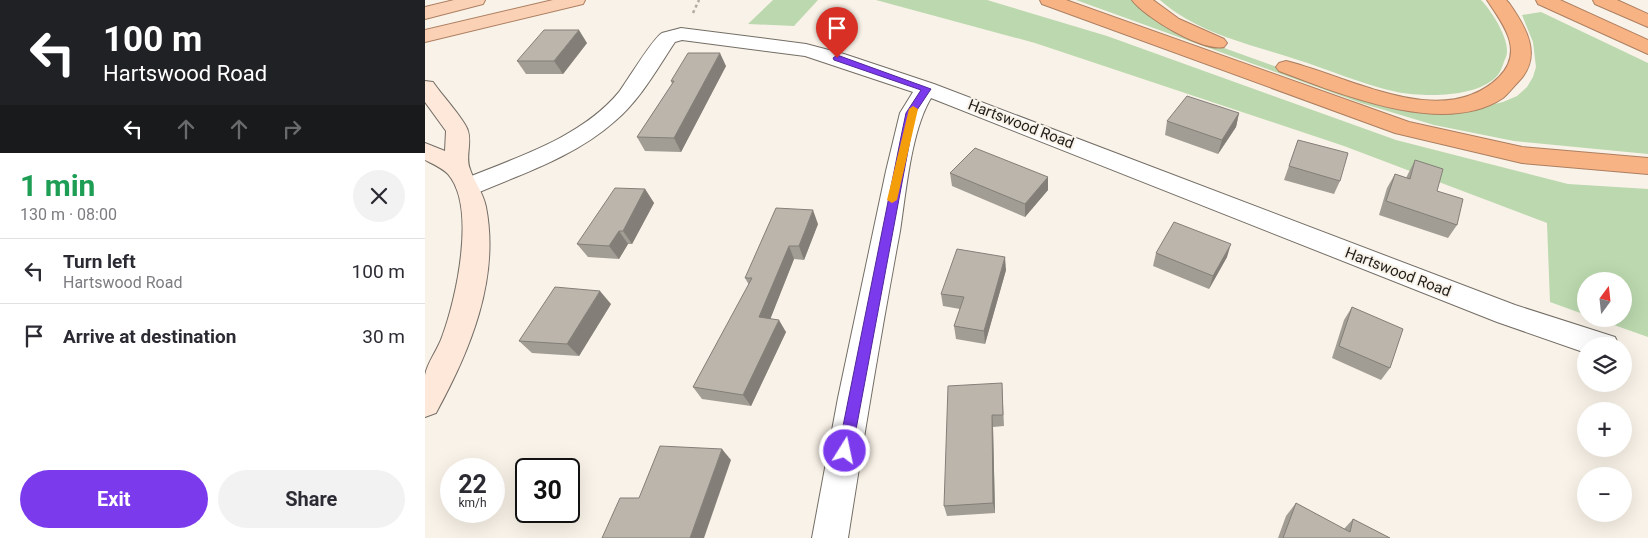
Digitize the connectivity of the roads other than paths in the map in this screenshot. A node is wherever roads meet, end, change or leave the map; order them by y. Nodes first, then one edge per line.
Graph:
1 (476, 0) edge
2 (575, 0) edge
3 (1049, 0) edge
4 (1141, 0) edge
5 (1496, 0) edge
6 (1545, 0) edge
7 (1602, 0) edge
8 (425, 13) edge
9 (1648, 21) edge
10 (425, 36) edge
11 (1648, 48) edge
12 (425, 87) edge
13 (926, 89) junction
14 (425, 151) edge
15 (1648, 166) edge
16 (462, 178) junction
17 (1577, 337) edge
18 (425, 403) edge
19 (830, 538) edge

1 - 8 main road
2 - 10 main road
3 - 15 highway
4 - 5 highway
6 - 11 highway
7 - 9 highway
12 - 16 street
13 - 16 street, Hartswood Road
13 - 17 street, Hartswood Road
13 - 19 street
14 - 16 street
16 - 18 street

